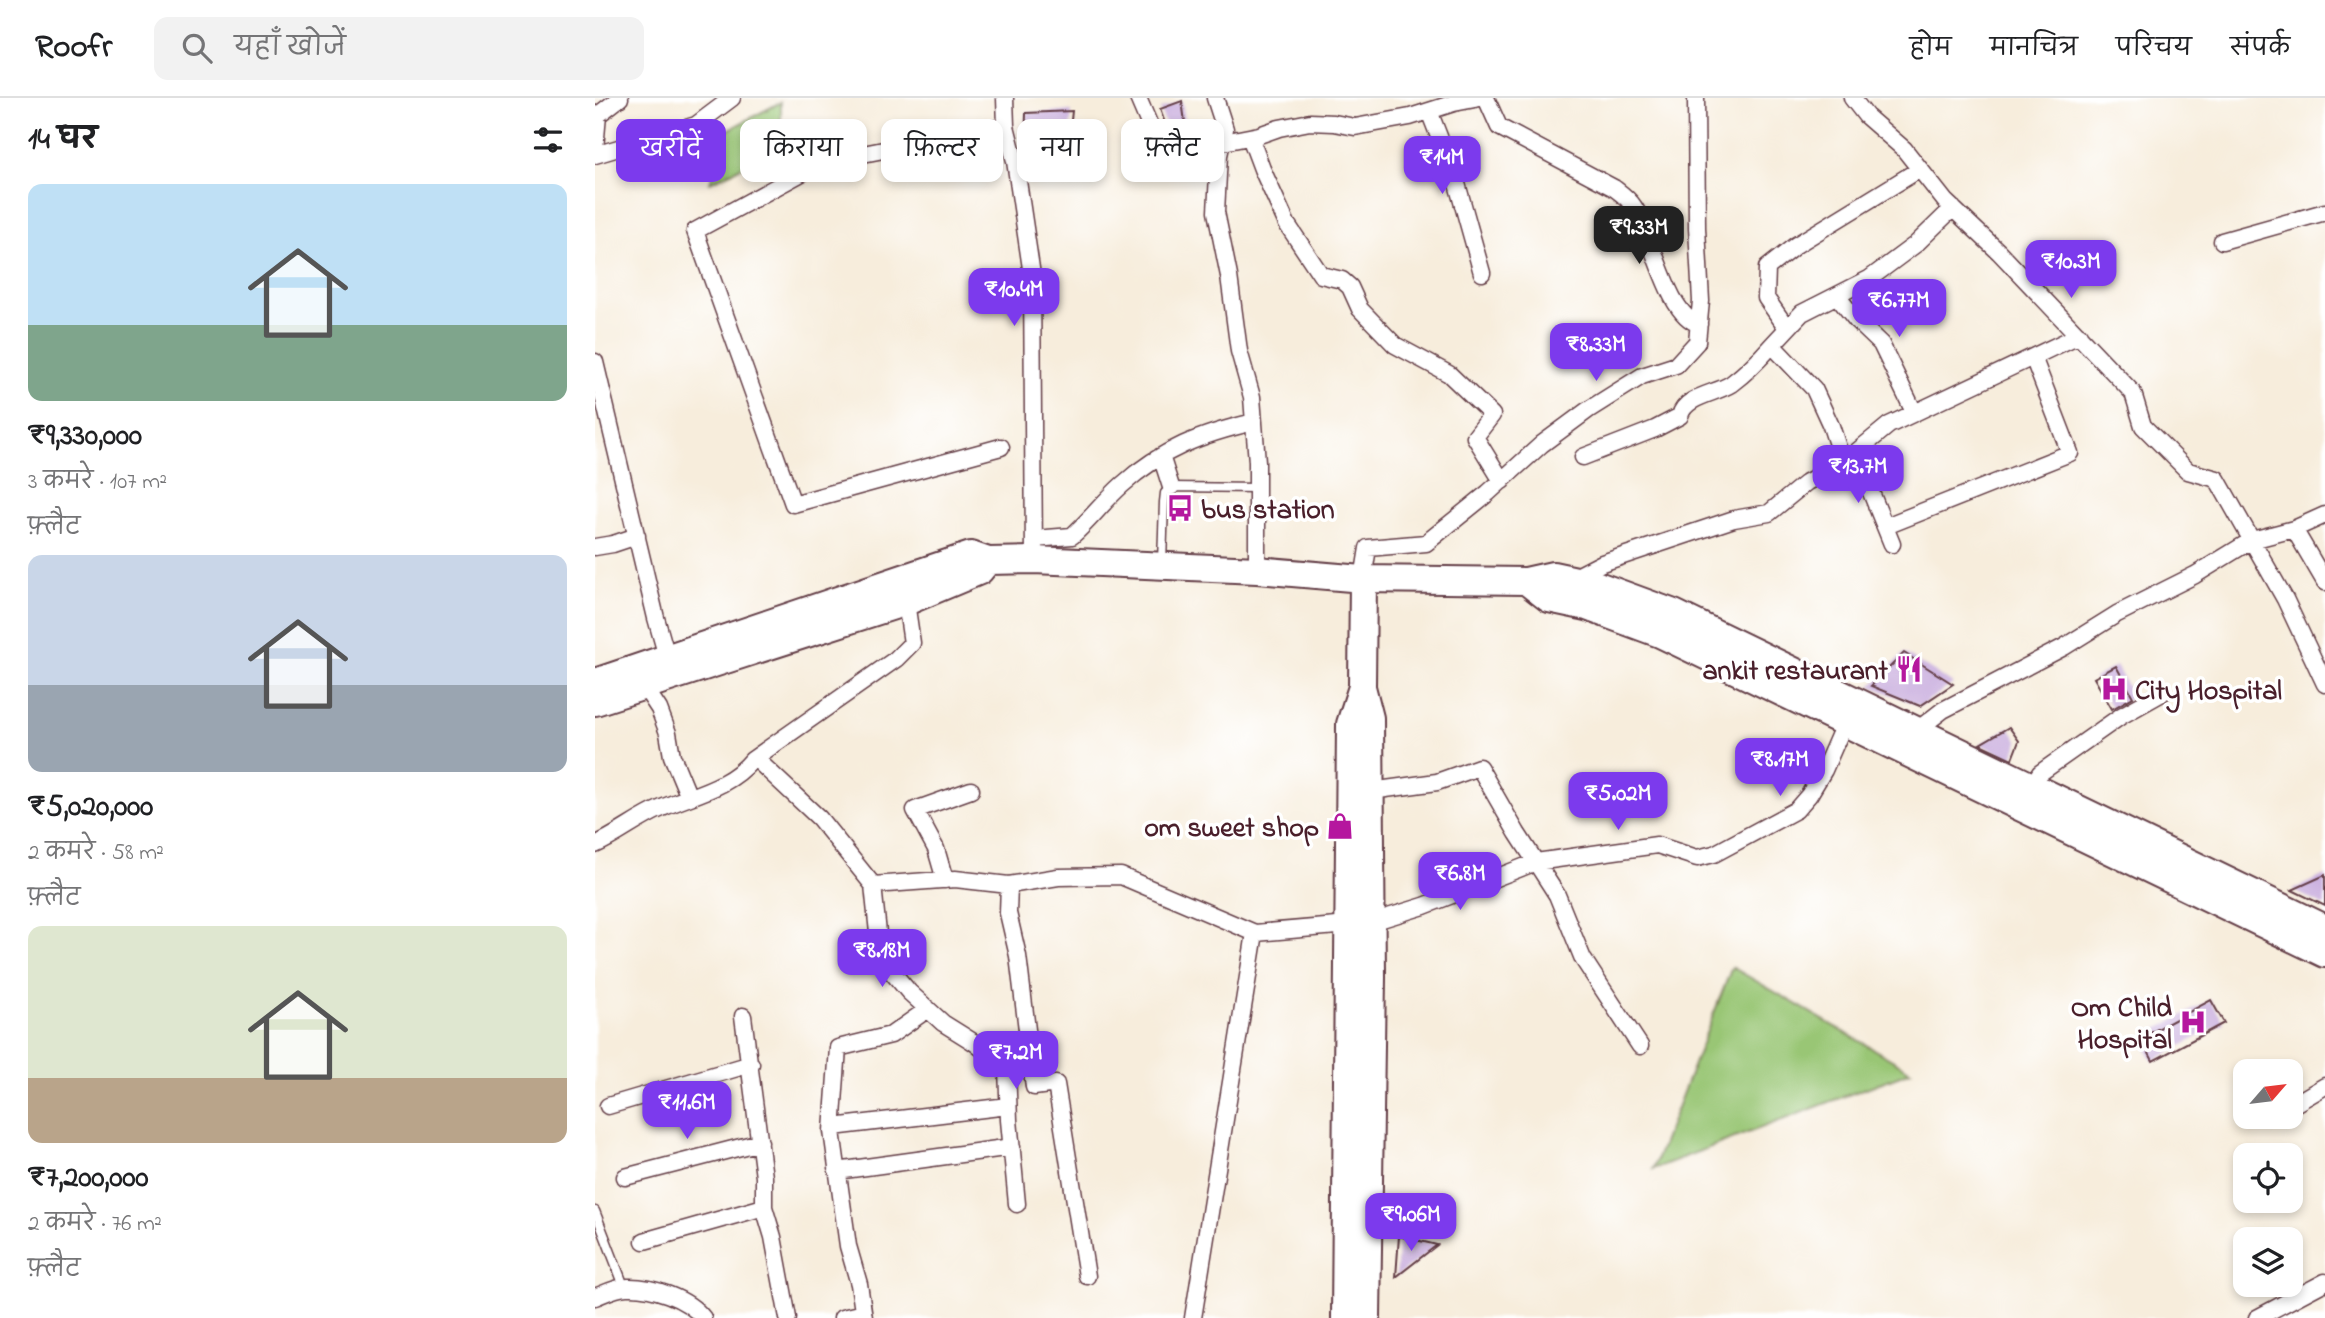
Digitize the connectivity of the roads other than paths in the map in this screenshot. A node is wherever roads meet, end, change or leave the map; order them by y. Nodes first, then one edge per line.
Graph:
1 (620, 98) edge
2 (732, 98) edge
3 (1005, 98) edge
4 (1138, 98) edge
5 (1215, 98) edge
6 (1480, 98) edge
7 (1486, 98) edge
8 (1696, 98) edge
9 (1853, 98) edge
10 (1450, 101) edge
11 (1429, 111) junction
12 (597, 115) edge
13 (1147, 119) edge
14 (1222, 119) edge
15 (1006, 125) junction
16 (1250, 137) junction
17 (1224, 142) edge
18 (595, 149) edge
19 (595, 155) edge
20 (1920, 169) junction
21 (1218, 182) edge
22 (1952, 208) junction
23 (2325, 212) edge
24 (2222, 241) dead end
25 (1482, 273) dead end
26 (1837, 296) junction
27 (1699, 324) junction
28 (1787, 328) junction
29 (2079, 335) junction
30 (1772, 345) junction
31 (2033, 357) junction
32 (595, 362) edge
33 (1913, 412) junction
34 (1254, 422) junction
35 (1001, 447) dead end
36 (1161, 456) junction
37 (1583, 457) dead end
38 (1849, 458) junction
39 (1502, 481) junction
40 (1171, 486) junction
41 (1258, 488) junction
42 (2325, 515) edge
43 (1886, 526) junction
44 (2294, 529) junction
45 (637, 536) junction
46 (2252, 540) junction
47 (1892, 544) dead end
48 (595, 547) edge
49 (1034, 549) junction
50 (988, 561) junction
51 (1162, 566) junction
52 (1257, 570) junction
53 (1363, 579) junction
54 (1571, 579) junction
55 (1526, 581) junction
56 (2325, 582) edge
57 (906, 601) junction
58 (670, 667) junction
59 (1785, 680) junction
60 (595, 682) edge
61 (2325, 684) edge
62 (645, 686) junction
63 (1362, 687) junction
64 (2162, 693) dead end
65 (595, 702) edge
66 (1845, 722) junction
67 (1911, 742) junction
68 (755, 758) junction
69 (2032, 787) junction
70 (971, 790) dead end
71 (1371, 791) junction
72 (689, 797) junction
73 (595, 845) edge
74 (1536, 862) junction
75 (945, 880) junction
76 (873, 885) junction
77 (1009, 885) junction
78 (1360, 924) junction
79 (2325, 928) edge
80 (1255, 933) junction
81 (2325, 954) edge
82 (928, 1009) junction
83 (743, 1016) dead end
84 (1640, 1046) dead end
85 (751, 1064) junction
86 (2325, 1086) edge
87 (2303, 1099) edge
88 (608, 1105) dead end
89 (1008, 1106) junction
90 (833, 1126) junction
91 (760, 1142) junction
92 (1012, 1147) junction
93 (837, 1171) junction
94 (625, 1177) dead end
95 (1017, 1203) dead end
96 (764, 1206) junction
97 (595, 1211) edge
98 (644, 1241) dead end
99 (1087, 1276) dead end
100 (2325, 1282) edge
101 (624, 1286) junction
102 (595, 1297) edge
103 (864, 1315) edge
104 (703, 1318) edge
105 (788, 1318) edge
106 (842, 1318) edge
107 (1193, 1318) edge
108 (1345, 1318) edge
109 (1367, 1318) edge
110 (2257, 1318) edge

1 - 12 street
2 - 19 street
3 - 15 street
4 - 13 street
5 - 14 street
6 - 10 street
7 - 27 street
8 - 27 street
9 - 20 street
10 - 11 street
11 - 16 street
11 - 25 street
12 - 18 street
15 - 35 street
15 - 49 street
16 - 17 street
16 - 39 street
20 - 22 street
20 - 28 street
21 - 34 street
22 - 26 street
22 - 29 street
23 - 24 street
26 - 28 street
26 - 33 street
27 - 39 street
28 - 30 street
29 - 31 street
29 - 46 street
30 - 37 street
30 - 38 street
31 - 33 street
31 - 43 street
32 - 45 street
33 - 38 street
34 - 36 street
34 - 41 street
36 - 40 street
36 - 49 street
38 - 43 street
38 - 54 street
39 - 53 street
40 - 41 lane
40 - 51 lane
41 - 52 street
42 - 44 street
43 - 47 street
44 - 46 street
44 - 56 street
45 - 48 street
45 - 58 street
46 - 61 street
46 - 67 street
49 - 50 main road
49 - 51 main road
50 - 57 main road
50 - 58 main road
51 - 52 main road
52 - 53 main road
53 - 55 main road
53 - 63 main road
54 - 55 main road
54 - 59 main road
55 - 59 main road
57 - 58 main road
57 - 68 street
58 - 60 main road
58 - 62 main road
59 - 66 main road
59 - 67 main road
62 - 65 main road
62 - 72 street
63 - 71 main road
63 - 78 main road
64 - 69 street
66 - 67 main road
66 - 74 street
67 - 69 main road
67 - 81 main road
68 - 72 street
68 - 76 street
69 - 79 main road
70 - 75 street
71 - 74 street
71 - 78 main road
72 - 73 street
74 - 78 street
74 - 84 street
75 - 76 street
75 - 77 street
76 - 82 street
77 - 80 street
77 - 99 street
78 - 80 street
78 - 108 main road
78 - 109 main road
80 - 107 street
82 - 89 street
82 - 90 street
83 - 85 street
85 - 88 street
85 - 91 street
86 - 87 street
89 - 90 street
89 - 92 street
90 - 93 street
91 - 94 street
91 - 96 street
92 - 93 street
92 - 95 street
93 - 103 street
96 - 98 street
96 - 105 street
97 - 101 lane
100 - 110 street
101 - 102 street
101 - 104 street
103 - 106 street

